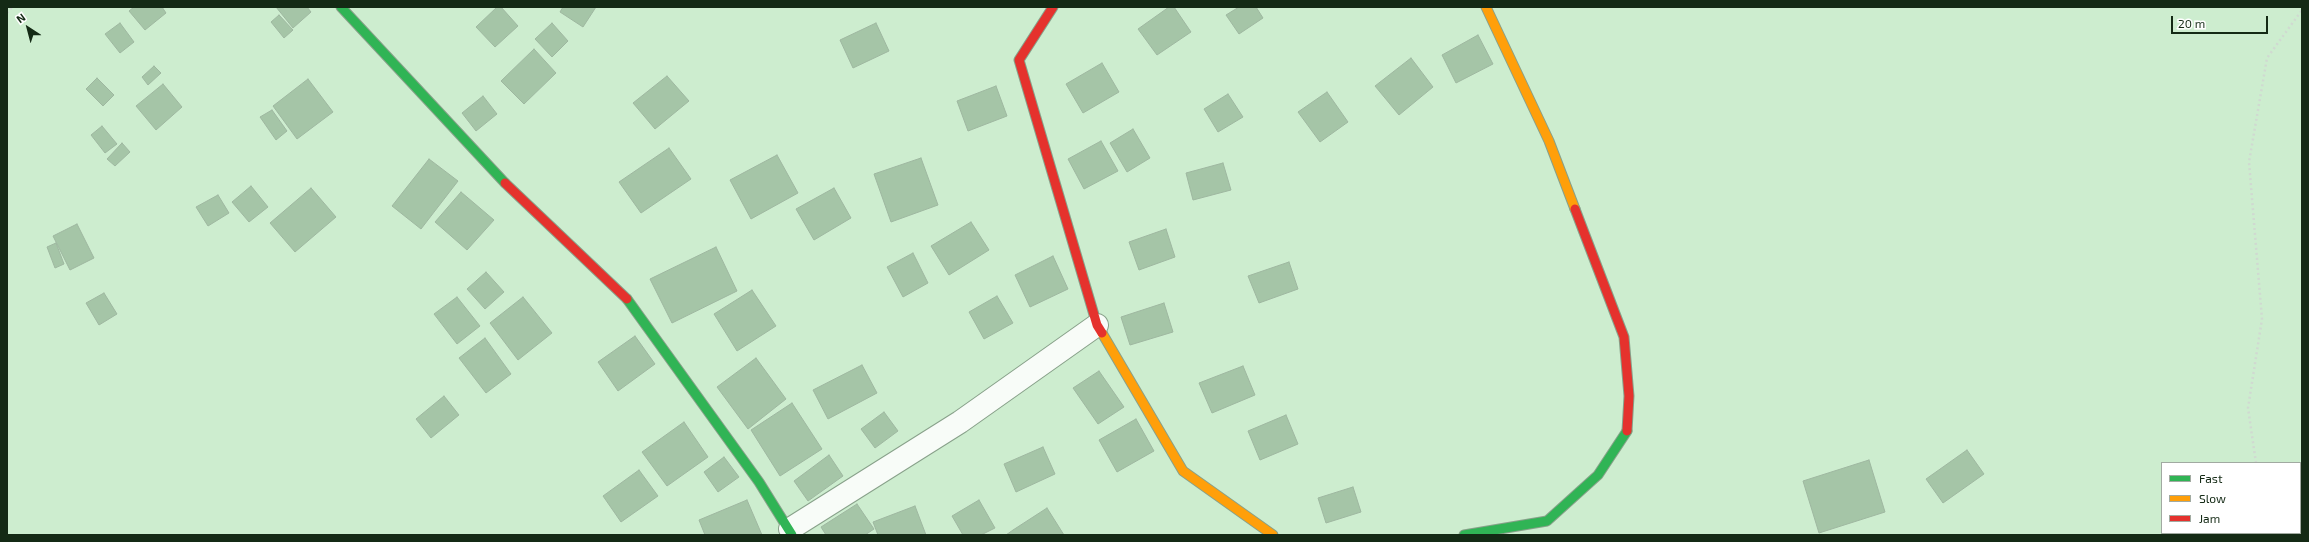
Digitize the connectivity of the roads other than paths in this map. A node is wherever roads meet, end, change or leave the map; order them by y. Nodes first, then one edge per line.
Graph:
1 (341, 7) edge
2 (1054, 7) edge
3 (1486, 7) edge
4 (1097, 325) junction
5 (791, 532) edge
6 (1273, 535) edge
7 (1464, 535) edge

1 - 5 street
2 - 4 street
3 - 7 street
4 - 5 street
4 - 6 street

